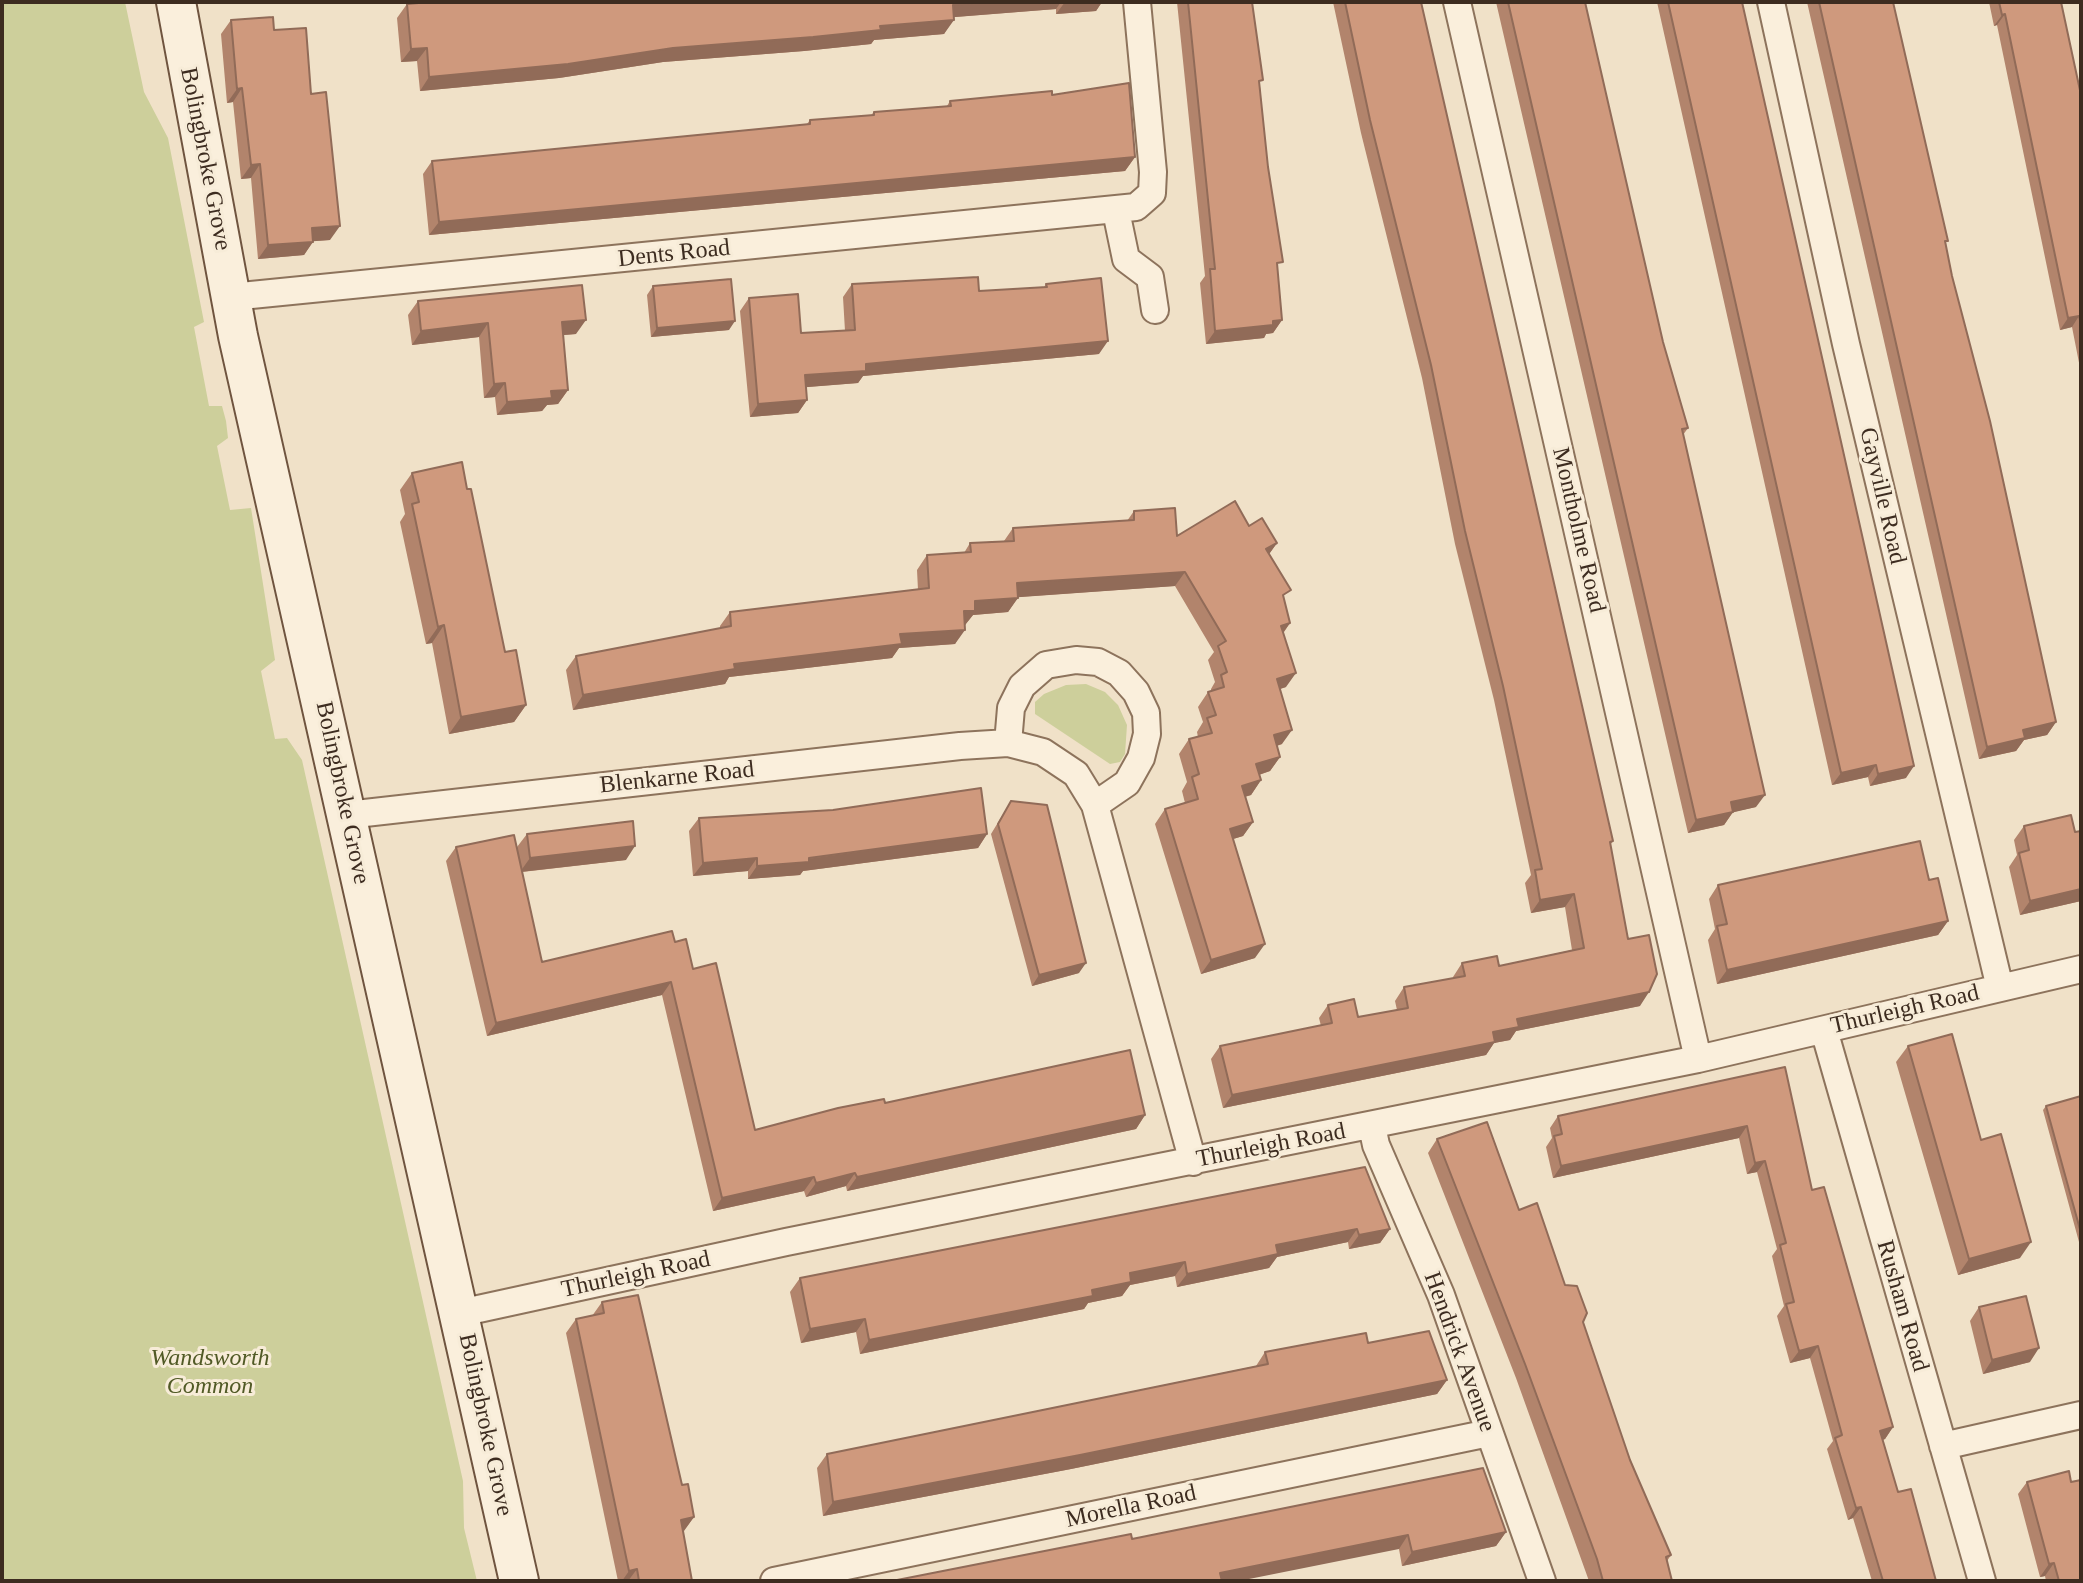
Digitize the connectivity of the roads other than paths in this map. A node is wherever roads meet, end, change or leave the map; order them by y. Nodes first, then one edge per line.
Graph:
1 (176, 2) edge
2 (1137, 2) edge
3 (1457, 2) edge
4 (1771, 2) edge
5 (1116, 211) junction
6 (231, 297) junction
7 (1155, 310) dead end
8 (1008, 743) junction
9 (1095, 805) junction
10 (347, 815) junction
11 (2081, 969) edge
12 (2000, 988) junction
13 (1824, 1030) junction
14 (1698, 1059) junction
15 (1372, 1126) junction
16 (1193, 1162) junction
17 (460, 1313) junction
18 (2081, 1415) edge
19 (1489, 1433) junction
20 (1943, 1446) junction
21 (519, 1581) edge
22 (774, 1581) edge
23 (1542, 1581) edge
24 (1982, 1581) edge

1 - 6 main road, Bolingbroke Grove
2 - 5 street
3 - 14 street, Montholme Road
4 - 12 street, Gayville Road
5 - 6 street, Dents Road
5 - 7 street
6 - 10 main road, Bolingbroke Grove
8 - 9 street, Blenkarne Road
8 - 9 street
8 - 10 street, Blenkarne Road
9 - 16 street, Blenkarne Road
10 - 17 main road, Bolingbroke Grove
11 - 12 street, Thurleigh Road
12 - 13 street, Thurleigh Road
13 - 14 street, Thurleigh Road
13 - 20 street, Rusham Road
14 - 15 street, Thurleigh Road
15 - 16 street, Thurleigh Road
15 - 19 street, Hendrick Avenue
16 - 17 street, Thurleigh Road
17 - 21 main road, Bolingbroke Grove
18 - 20 street
19 - 22 street, Morella Road
19 - 23 street, Hendrick Avenue
20 - 24 street, Rusham Road

